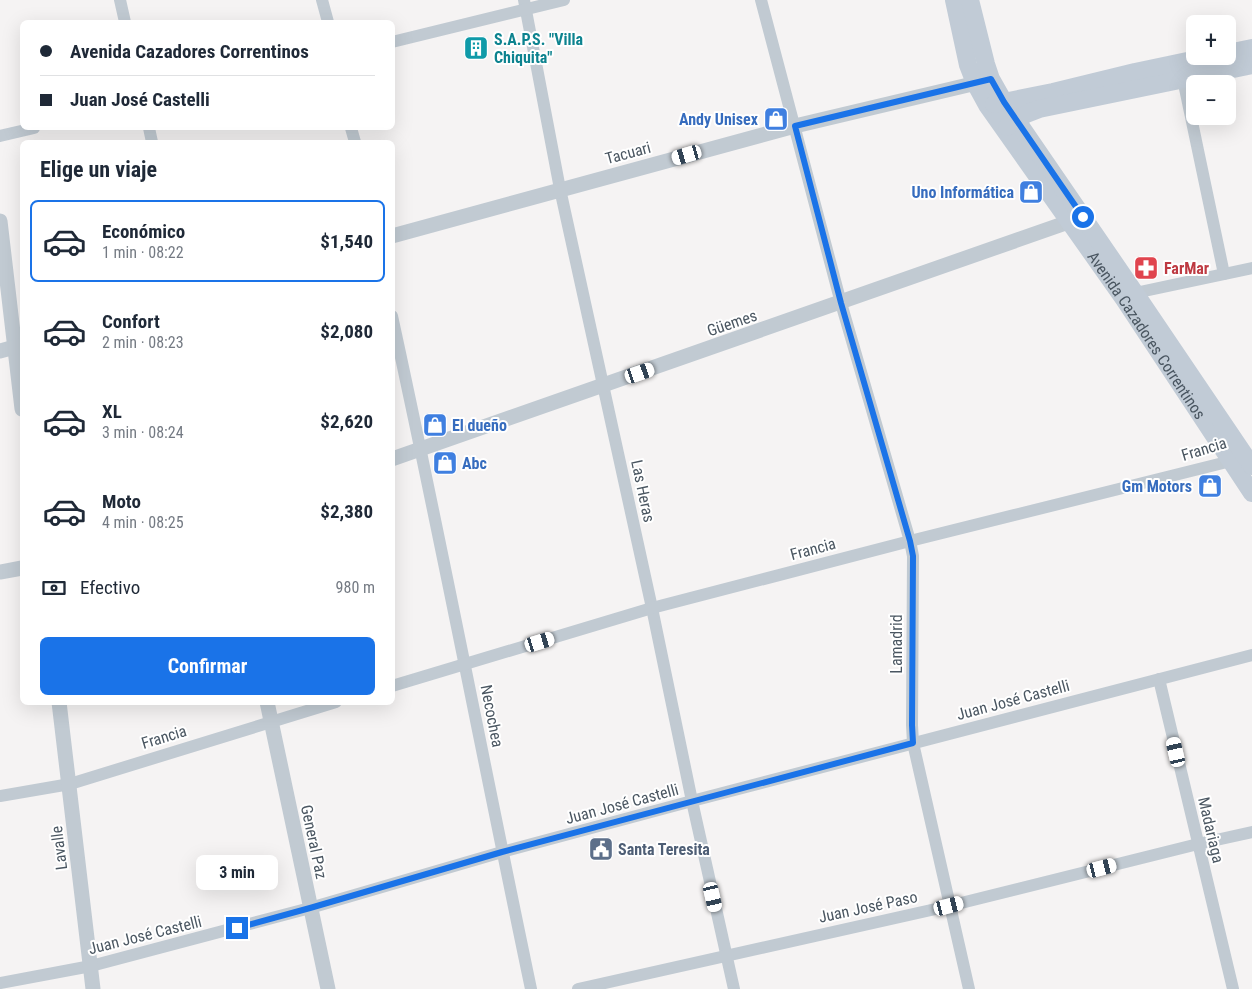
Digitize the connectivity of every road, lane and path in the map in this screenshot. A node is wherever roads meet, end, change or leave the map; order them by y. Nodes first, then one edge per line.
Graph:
1 (120, 0) edge
2 (322, 0) edge
3 (564, 0) edge
4 (761, 0) edge
5 (954, 0) edge
6 (970, 0) edge
7 (525, 4) edge
8 (125, 20) edge
9 (327, 20) edge
10 (395, 41) edge
11 (1252, 48) edge
12 (1236, 51) edge
13 (1186, 61) edge
14 (1252, 65) edge
15 (1183, 80) junction
16 (983, 81) junction
17 (995, 104) junction
18 (1011, 125) junction
19 (795, 126) junction
20 (26, 130) edge
21 (0, 136) edge
22 (560, 190) junction
23 (1076, 220) junction
24 (0, 221) edge
25 (395, 235) edge
26 (1252, 268) edge
27 (1224, 274) junction
28 (1135, 293) junction
29 (841, 303) junction
30 (395, 330) edge
31 (12, 347) edge
32 (603, 386) junction
33 (20, 397) edge
34 (421, 449) junction
35 (395, 458) edge
36 (1246, 472) edge
37 (910, 541) junction
38 (20, 568) edge
39 (0, 572) edge
40 (652, 608) junction
41 (1252, 655) edge
42 (466, 664) junction
43 (1159, 679) junction
44 (395, 685) edge
45 (59, 705) edge
46 (268, 705) edge
47 (326, 705) edge
48 (271, 721) junction
49 (913, 743) junction
50 (70, 784) junction
51 (0, 796) edge
52 (692, 801) junction
53 (1252, 832) edge
54 (1198, 844) junction
55 (502, 852) junction
56 (949, 906) junction
57 (310, 908) junction
58 (726, 955) junction
59 (91, 966) junction
60 (0, 983) edge
61 (93, 989) edge
62 (328, 989) edge
63 (531, 989) edge
64 (578, 989) edge
65 (734, 989) edge
66 (969, 989) edge
67 (1233, 989) edge

1 - 8 street
2 - 9 street
3 - 7 street
4 - 19 street
5 - 16 main road
6 - 16 main road
7 - 10 street
7 - 22 street, Las Heras
11 - 12 main road
13 - 17 main road
14 - 15 main road
15 - 18 main road
15 - 27 street
16 - 17 main road, Avenida Cazadores Correntinos
16 - 19 street, Tacuari
17 - 18 main road, Avenida Cazadores Correntinos
18 - 23 main road, Avenida Cazadores Correntinos
19 - 22 street, Tacuari
19 - 29 street, Lamadrid
20 - 21 street
22 - 25 street, Tacuari
22 - 32 street, Las Heras
23 - 28 main road, Avenida Cazadores Correntinos
23 - 29 street, Güemes
23 - 36 main road, Avenida Cazadores Correntinos
24 - 31 street
26 - 27 street
27 - 28 street
28 - 36 main road, Avenida Cazadores Correntinos
29 - 32 street, Güemes
29 - 37 street, Lamadrid
30 - 34 street, Necochea
31 - 33 street
32 - 34 street, Güemes
32 - 40 street, Las Heras
34 - 35 street, Güemes
34 - 42 street, Necochea
36 - 37 street, Francia
37 - 40 street, Francia
37 - 49 street, Lamadrid
38 - 39 street
40 - 42 street, Francia
40 - 52 street, Las Heras
41 - 43 street, Juan José Castelli
42 - 44 street, Francia
42 - 55 street, Necochea
43 - 49 street, Juan José Castelli
43 - 54 street, Madariaga
45 - 50 street, Lavalle
46 - 48 street, General Paz
47 - 48 street, Francia
48 - 50 street, Francia
48 - 57 street, General Paz
49 - 52 street, Juan José Castelli
49 - 56 street, Lamadrid
50 - 51 street, Francia
50 - 59 street, Lavalle
52 - 55 street, Juan José Castelli
52 - 58 street, Las Heras
53 - 54 street, Juan José Paso
54 - 56 street, Juan José Paso
54 - 67 street, Madariaga
55 - 57 street, Juan José Castelli
55 - 63 street, Necochea
56 - 58 street, Juan José Paso
56 - 66 street, Lamadrid
57 - 59 street, Juan José Castelli
57 - 62 street, General Paz
58 - 64 street, Juan José Paso
58 - 65 street, Las Heras
59 - 60 street, Juan José Castelli
59 - 61 street, Lavalle

